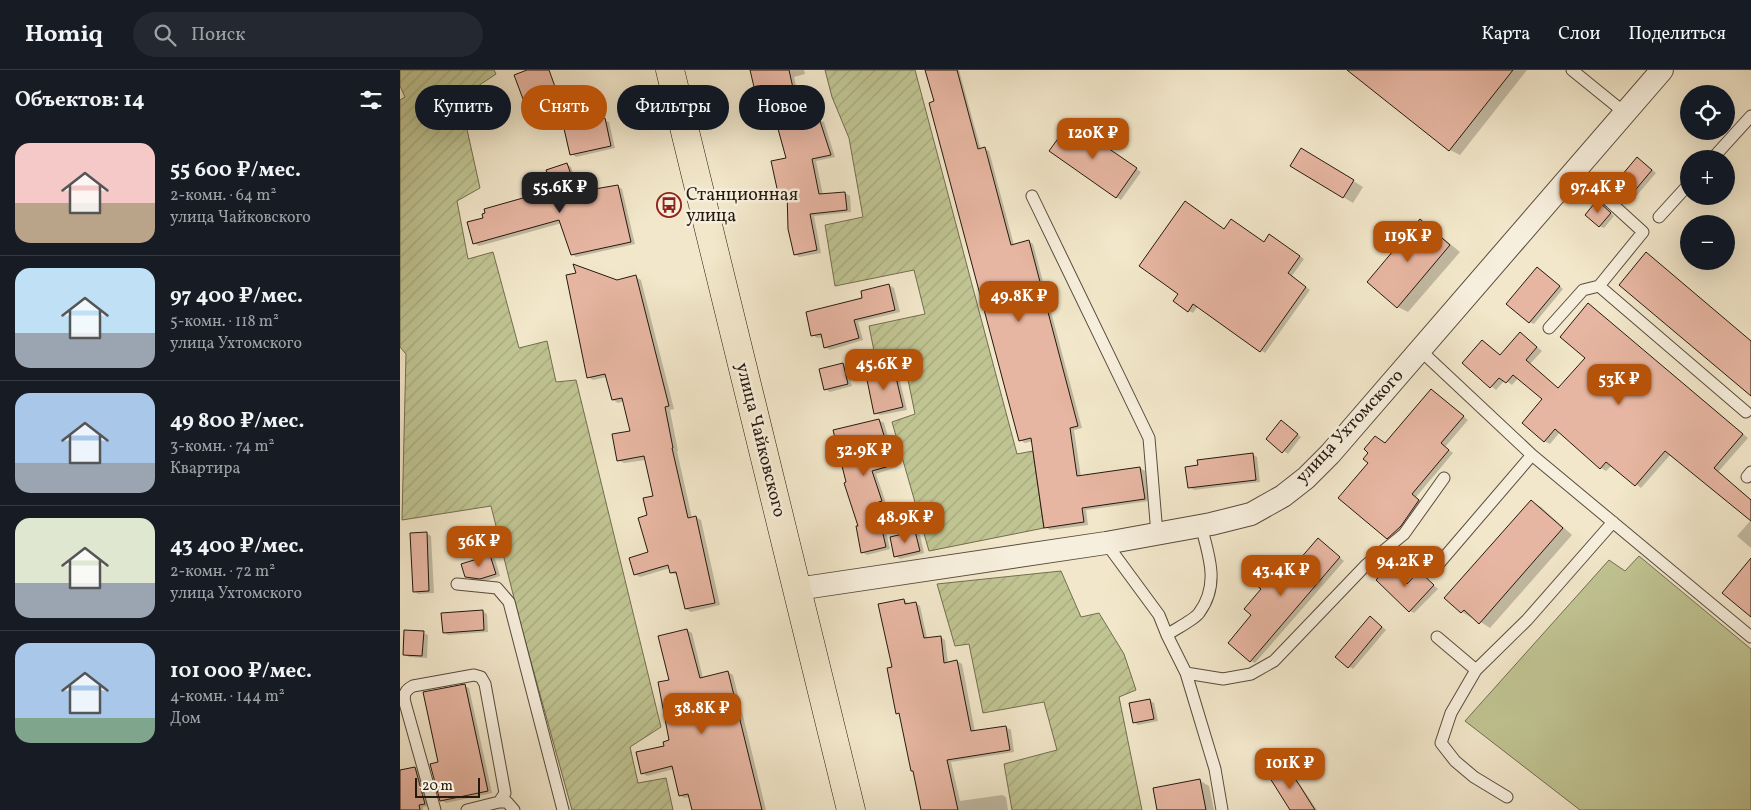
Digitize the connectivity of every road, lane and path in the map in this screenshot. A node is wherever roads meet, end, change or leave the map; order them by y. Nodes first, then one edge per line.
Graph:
1 (670, 70) edge
2 (1572, 70) edge
3 (1662, 70) edge
4 (1625, 113) junction
5 (1751, 116) edge
6 (1720, 150) edge
7 (1576, 171) junction
8 (1680, 194) edge
9 (1032, 196) dead end
10 (1659, 217) dead end
11 (1599, 286) junction
12 (1549, 328) dead end
13 (1420, 350) junction
14 (1746, 412) dead end
15 (1532, 455) junction
16 (1444, 478) dead end
17 (1613, 522) junction
18 (1201, 526) junction
19 (1157, 534) junction
20 (1106, 543) junction
21 (1436, 567) dead end
22 (457, 584) dead end
23 (797, 589) junction
24 (1167, 635) junction
25 (1751, 637) edge
26 (1437, 638) dead end
27 (1476, 670) junction
28 (1186, 673) junction
29 (1507, 797) dead end
30 (499, 802) junction
31 (435, 810) edge
32 (467, 810) edge
33 (514, 810) edge
34 (563, 810) edge
35 (851, 810) edge
36 (1222, 810) edge

1 - 23 main road, улица Чайковского
2 - 4 lane
3 - 4 street, улица Ухтомского
4 - 7 street, улица Ухтомского
5 - 6 lane
7 - 11 lane
7 - 13 street, улица Ухтомского
8 - 10 lane
9 - 19 lane
11 - 12 lane
11 - 14 lane
13 - 15 lane
13 - 18 street, улица Ухтомского
15 - 17 lane
15 - 21 lane
16 - 28 lane
17 - 25 lane
17 - 27 lane
18 - 19 street, улица Ухтомского
18 - 24 lane
19 - 20 street, улица Ухтомского
20 - 23 street, улица Ухтомского
20 - 24 lane
22 - 34 lane
23 - 35 main road, улица Чайковского
24 - 28 lane
26 - 27 lane
27 - 29 lane
28 - 36 lane
30 - 31 lane
30 - 32 lane
30 - 33 lane

